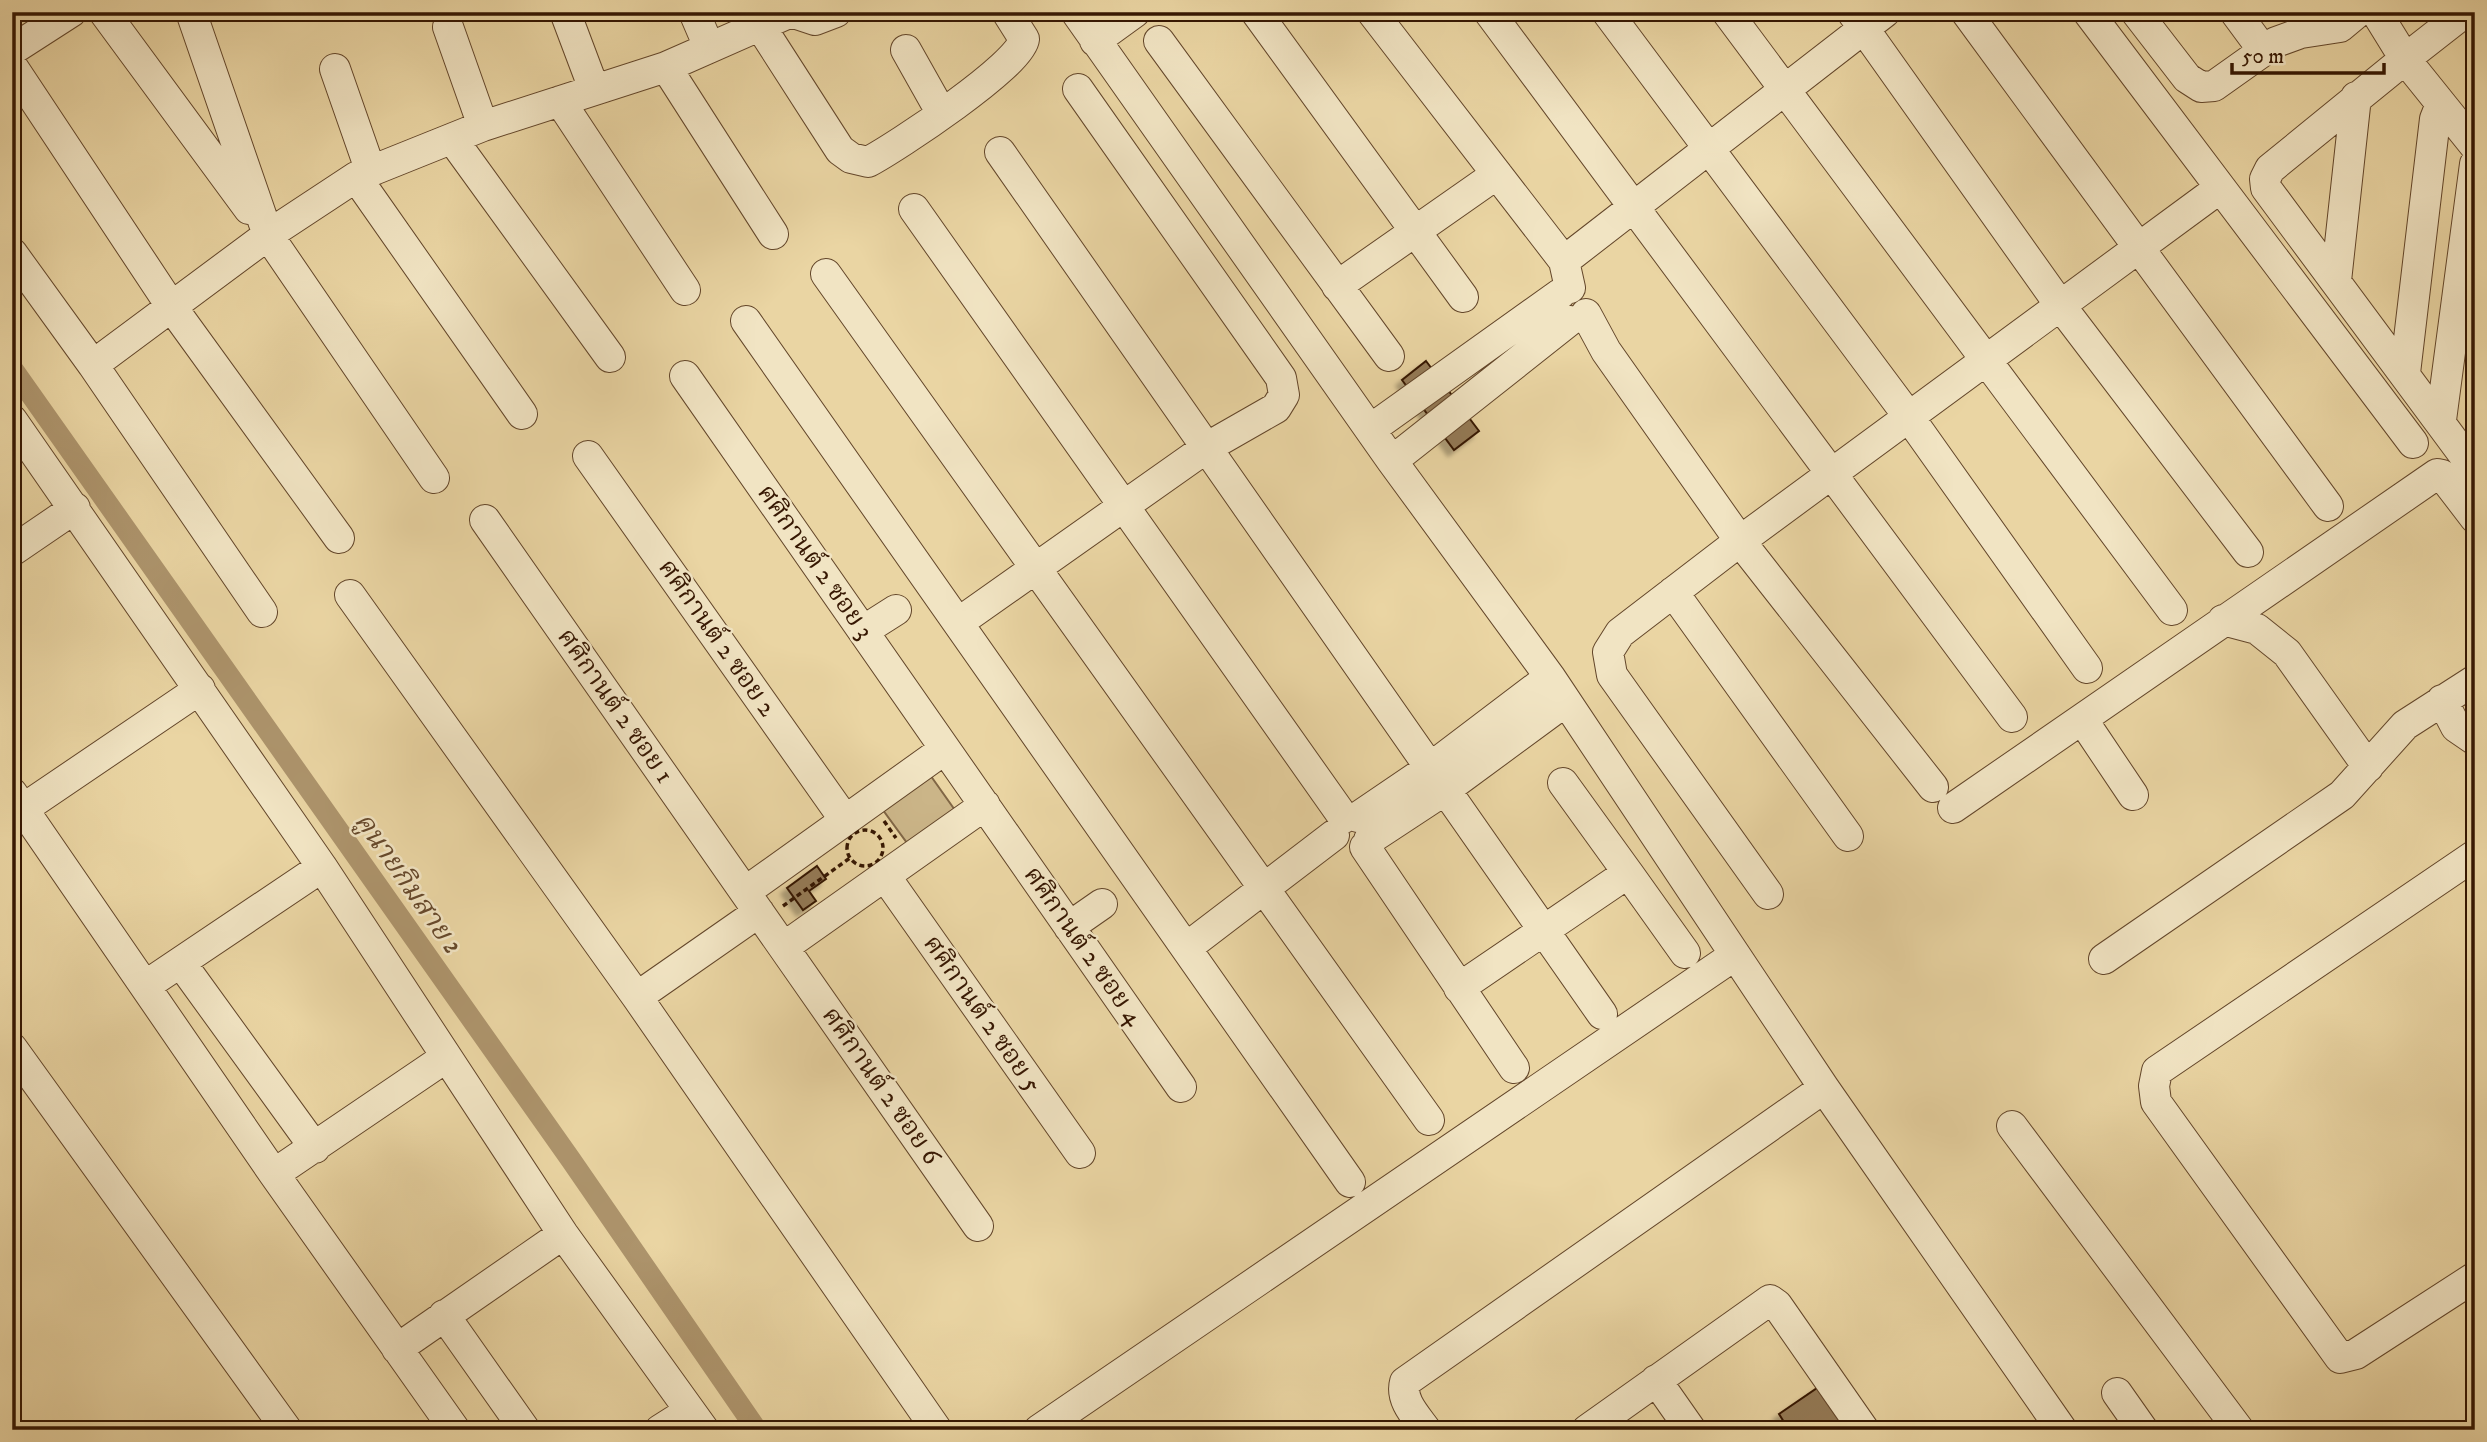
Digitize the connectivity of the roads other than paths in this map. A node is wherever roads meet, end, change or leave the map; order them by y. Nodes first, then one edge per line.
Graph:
1 (71, 12) edge
2 (104, 12) edge
3 (191, 12) edge
4 (565, 12) edge
5 (694, 12) edge
6 (792, 12) edge
7 (836, 12) edge
8 (1007, 12) edge
9 (1076, 12) edge
10 (1135, 12) edge
11 (1256, 12) edge
12 (1372, 12) edge
13 (1489, 12) edge
14 (1607, 12) edge
15 (1727, 12) edge
16 (1965, 12) edge
17 (2088, 12) edge
18 (2136, 12) edge
19 (2235, 12) edge
20 (2358, 12) edge
21 (2376, 12) edge
22 (2459, 16) dead end
23 (1867, 18) edge
24 (2318, 22) edge
25 (759, 24) junction
26 (448, 27) dead end
27 (1101, 28) edge
28 (1158, 41) dead end
29 (709, 47) junction
30 (12, 50) edge
31 (906, 50) dead end
32 (2263, 50) junction
33 (2405, 59) junction
34 (12, 66) edge
35 (666, 67) junction
36 (335, 69) dead end
37 (594, 89) junction
38 (1078, 89) dead end
39 (1786, 90) junction
40 (2356, 97) junction
41 (560, 101) junction
42 (2441, 104) junction
43 (942, 114) junction
44 (483, 126) junction
45 (453, 140) junction
46 (2475, 146) edge
47 (1707, 149) junction
48 (1000, 152) dead end
49 (2475, 164) edge
50 (1497, 174) junction
51 (364, 175) junction
52 (2220, 188) junction
53 (1634, 207) junction
54 (914, 209) dead end
55 (1416, 231) junction
56 (773, 234) dead end
57 (268, 235) junction
58 (2138, 247) junction
59 (12, 253) edge
60 (826, 274) dead end
61 (2336, 281) junction
62 (1337, 286) junction
63 (685, 290) dead end
64 (1570, 296) junction
65 (1463, 297) dead end
66 (2060, 305) junction
67 (171, 306) junction
68 (747, 321) dead end
69 (1389, 356) dead end
70 (610, 357) dead end
71 (1984, 361) junction
72 (93, 365) junction
73 (2405, 373) junction
74 (685, 376) dead end
75 (522, 414) dead end
76 (1909, 417) junction
77 (12, 420) edge
78 (2441, 420) junction
79 (1371, 429) junction
80 (2413, 443) dead end
81 (1206, 448) junction
82 (588, 456) dead end
83 (1392, 461) junction
84 (2475, 470) edge
85 (1833, 473) junction
86 (434, 478) dead end
87 (1122, 505) junction
88 (2328, 506) dead end
89 (75, 508) junction
90 (2475, 518) edge
91 (485, 520) dead end
92 (339, 538) dead end
93 (1740, 541) junction
94 (12, 551) edge
95 (2248, 552) dead end
96 (1037, 569) junction
97 (1673, 593) junction
98 (350, 595) dead end
99 (896, 610) dead end
100 (2172, 610) dead end
101 (262, 612) dead end
102 (2223, 620) junction
103 (958, 623) junction
104 (863, 631) junction
105 (2087, 668) dead end
106 (2475, 680) edge
107 (200, 689) junction
108 (1558, 689) junction
109 (2442, 700) junction
110 (2012, 717) dead end
111 (2082, 719) junction
112 (2475, 740) edge
113 (945, 749) junction
114 (2368, 766) junction
115 (1438, 779) junction
116 (1563, 783) dead end
117 (1933, 787) dead end
118 (2133, 795) dead end
119 (18, 801) edge
120 (985, 805) junction
121 (1953, 808) dead end
122 (845, 820) junction
123 (1354, 831) junction
124 (1848, 836) dead end
125 (2475, 855) edge
126 (322, 867) junction
127 (1628, 873) junction
128 (885, 876) junction
129 (1264, 888) junction
130 (1769, 894) dead end
131 (1102, 904) dead end
132 (764, 919) junction
133 (1069, 927) junction
134 (1545, 929) junction
135 (1186, 948) junction
136 (1685, 953) dead end
137 (1735, 955) junction
138 (2104, 958) dead end
139 (181, 963) junction
140 (145, 986) junction
141 (1459, 988) junction
142 (642, 1005) junction
143 (1602, 1014) dead end
144 (12, 1048) edge
145 (445, 1058) junction
146 (1514, 1068) dead end
147 (1181, 1087) dead end
148 (1824, 1088) junction
149 (1429, 1119) dead end
150 (2012, 1126) dead end
151 (315, 1148) junction
152 (1080, 1153) dead end
153 (274, 1174) junction
154 (1350, 1182) dead end
155 (978, 1226) dead end
156 (563, 1234) junction
157 (2475, 1277) edge
158 (444, 1315) junction
159 (397, 1349) junction
160 (1656, 1380) junction
161 (2117, 1393) dead end
162 (697, 1420) edge
163 (930, 1427) edge
164 (287, 1430) edge
165 (455, 1430) edge
166 (525, 1430) edge
167 (660, 1430) edge
168 (1039, 1430) edge
169 (1426, 1430) edge
170 (1587, 1430) edge
171 (1691, 1430) edge
172 (1864, 1430) edge
173 (2062, 1430) edge
174 (2143, 1430) edge
175 (2239, 1430) edge

1 - 30 street
2 - 57 street
3 - 57 street
4 - 37 street
5 - 29 street
6 - 7 street
6 - 25 street
8 - 43 street
9 - 27 street
10 - 27 street
11 - 55 street
12 - 50 street
13 - 53 street
14 - 47 street
15 - 39 street
16 - 58 street
17 - 52 street
18 - 32 street
19 - 32 street
20 - 24 street
21 - 33 street
22 - 33 street
23 - 39 street
23 - 66 street
24 - 32 street
25 - 29 street
25 - 43 street
26 - 44 street
27 - 79 street
28 - 62 street
29 - 35 street
31 - 43 street
33 - 40 street
33 - 42 street
34 - 67 street
35 - 37 street
35 - 56 street
36 - 51 street
37 - 41 street
38 - 81 street
39 - 47 street
39 - 71 street
40 - 61 street
40 - 61 street
41 - 44 street
41 - 63 street
42 - 46 street
42 - 73 street
44 - 45 street
45 - 51 street
45 - 70 street
47 - 53 street
47 - 76 street
48 - 81 street
49 - 78 street
50 - 55 street
50 - 64 street
51 - 57 street
51 - 75 street
52 - 58 street
52 - 80 street
53 - 64 street
53 - 85 street
54 - 87 street
55 - 62 street
55 - 65 street
57 - 67 street
57 - 86 street
58 - 66 street
58 - 88 street
59 - 72 street
60 - 96 street
61 - 73 street
62 - 69 street
64 - 79 street
64 - 83 street
64 - 93 street
66 - 71 street
66 - 95 street
67 - 72 street
67 - 92 street
68 - 103 street
71 - 76 street
71 - 100 street
72 - 101 street
73 - 78 street
74 - 104 street, ศศิกานต์ 2 ซอย 3
76 - 85 street
76 - 105 street
77 - 89 street
78 - 84 street
79 - 83 street
81 - 87 street
81 - 115 street
82 - 122 street, ศศิกานต์ 2 ซอย 2
83 - 108 street
85 - 93 street
85 - 110 street
87 - 96 street
87 - 123 street
89 - 94 street
89 - 107 street
90 - 102 street
91 - 132 street, ศศิกานต์ 2 ซอย 1
93 - 97 street
93 - 117 street
96 - 103 street
96 - 129 street
97 - 124 street
97 - 130 street
98 - 142 street
99 - 104 street
102 - 111 street
102 - 114 street
103 - 135 street
104 - 113 street, ศศิกานต์ 2 ซอย 3
106 - 109 street
107 - 119 street
107 - 126 street
108 - 115 street
108 - 137 street
109 - 112 street
109 - 114 street
111 - 118 street
111 - 121 street
113 - 120 street, ศศิกานต์ 2 ซอย 3
113 - 122 street
114 - 138 street
115 - 123 street
115 - 134 street
116 - 127 street
119 - 140 street
120 - 128 street
120 - 133 street, ศศิกานต์ 2 ซอย 4
122 - 132 street
123 - 129 street
123 - 141 street
125 - 157 street
126 - 139 street
126 - 145 street
127 - 134 street
127 - 136 street
128 - 132 street
128 - 152 street, ศศิกานต์ 2 ซอย 5
129 - 135 street
129 - 149 street
131 - 133 street
132 - 142 street
132 - 155 street, ศศิกานต์ 2 ซอย 6
133 - 147 street, ศศิกานต์ 2 ซอย 4
134 - 141 street
134 - 143 street
135 - 154 street
137 - 148 street
137 - 168 street
139 - 140 street
139 - 151 street
140 - 153 street
141 - 146 street
142 - 163 street
144 - 164 street
145 - 151 street
145 - 156 street
148 - 169 street
148 - 173 street
150 - 175 street
151 - 153 street
153 - 159 street
156 - 158 street
156 - 162 street
158 - 159 street
158 - 166 street
159 - 165 street
160 - 170 street
160 - 171 street
160 - 172 street
161 - 174 street
162 - 167 street

